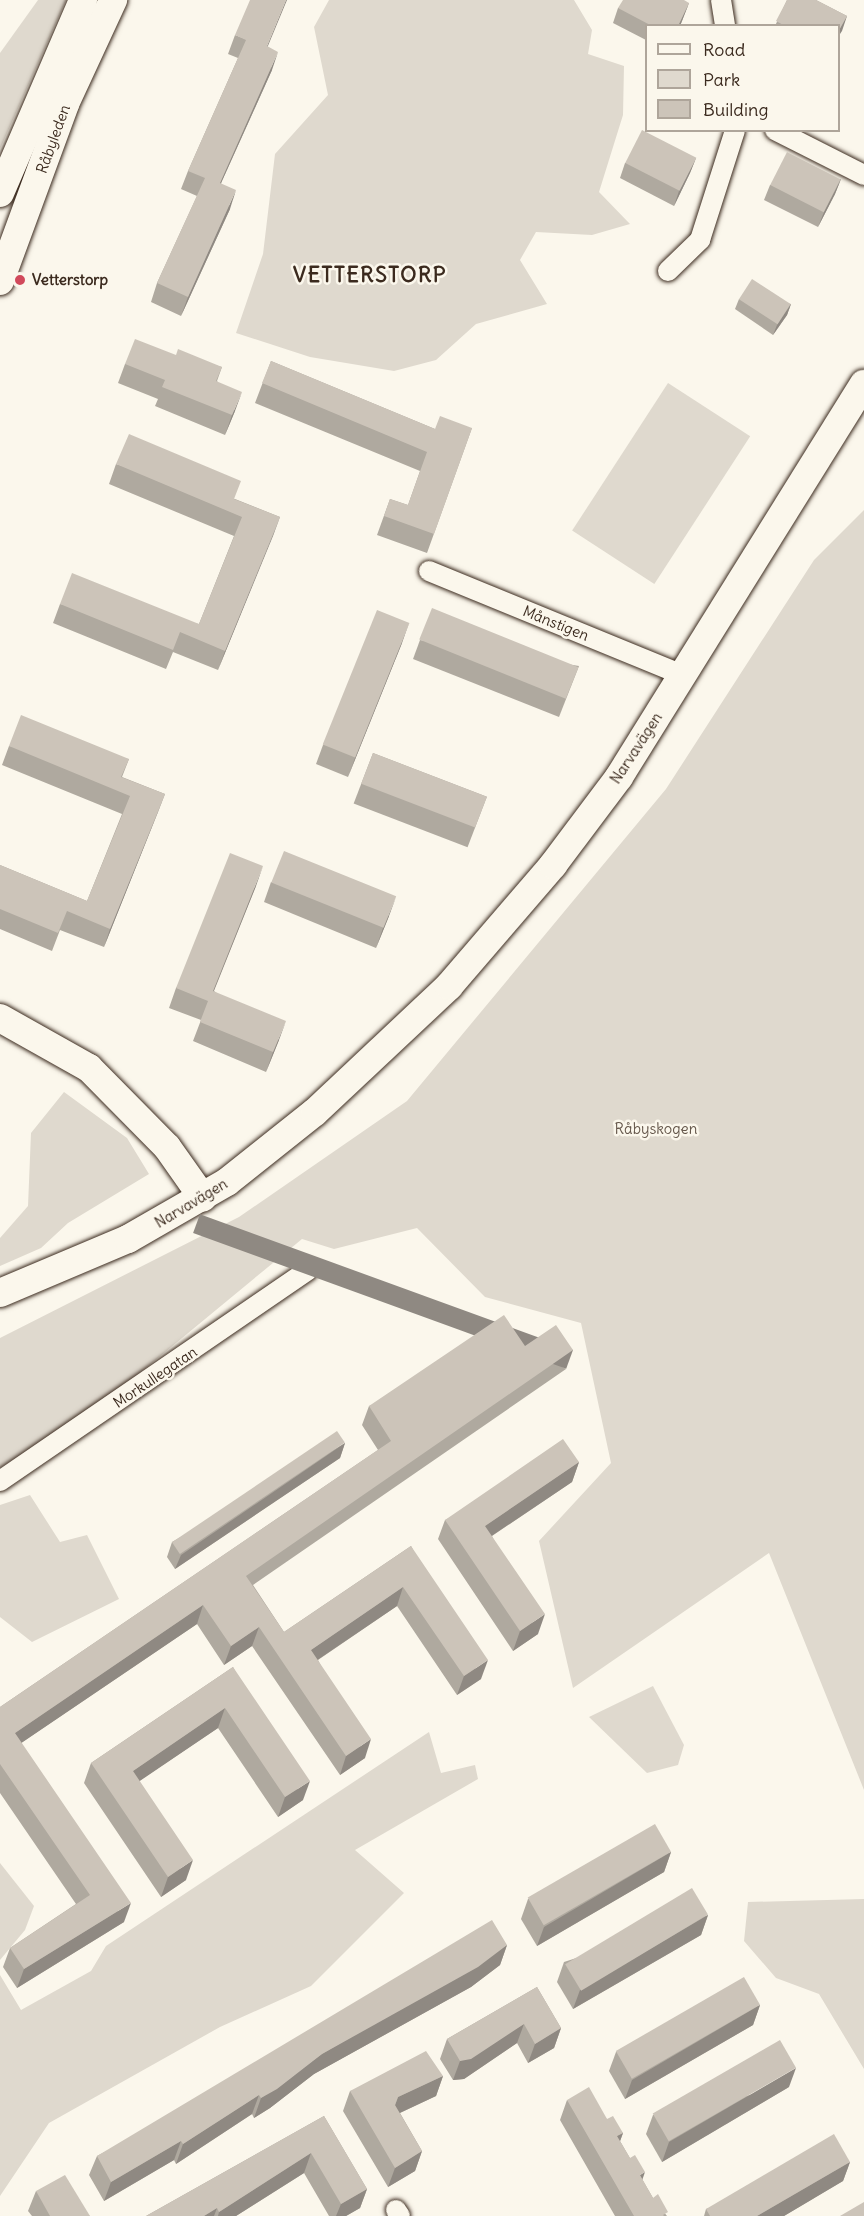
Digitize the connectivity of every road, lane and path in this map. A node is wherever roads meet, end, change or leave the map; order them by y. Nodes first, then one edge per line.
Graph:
1 (84, 0) edge
2 (113, 0) edge
3 (721, 0) edge
4 (725, 24) edge
5 (734, 132) edge
6 (779, 132) edge
7 (864, 176) edge
8 (0, 193) edge
9 (668, 271) dead end
10 (0, 281) edge
11 (864, 384) edge
12 (429, 571) dead end
13 (682, 675) junction
14 (0, 1018) edge
15 (198, 1190) junction
16 (308, 1270) dead end
17 (0, 1285) edge
18 (0, 1293) edge
19 (0, 1481) edge

1 - 8 main road, Råbyleden
2 - 10 main road, Råbyleden
3 - 4 street
5 - 9 street
6 - 7 street
11 - 13 main road, Narvavägen
12 - 13 street, Månstigen
13 - 15 main road, Narvavägen
14 - 15 main road
15 - 17 main road, Narvavägen
15 - 18 main road, Narvavägen
16 - 19 street, Morkullegatan

